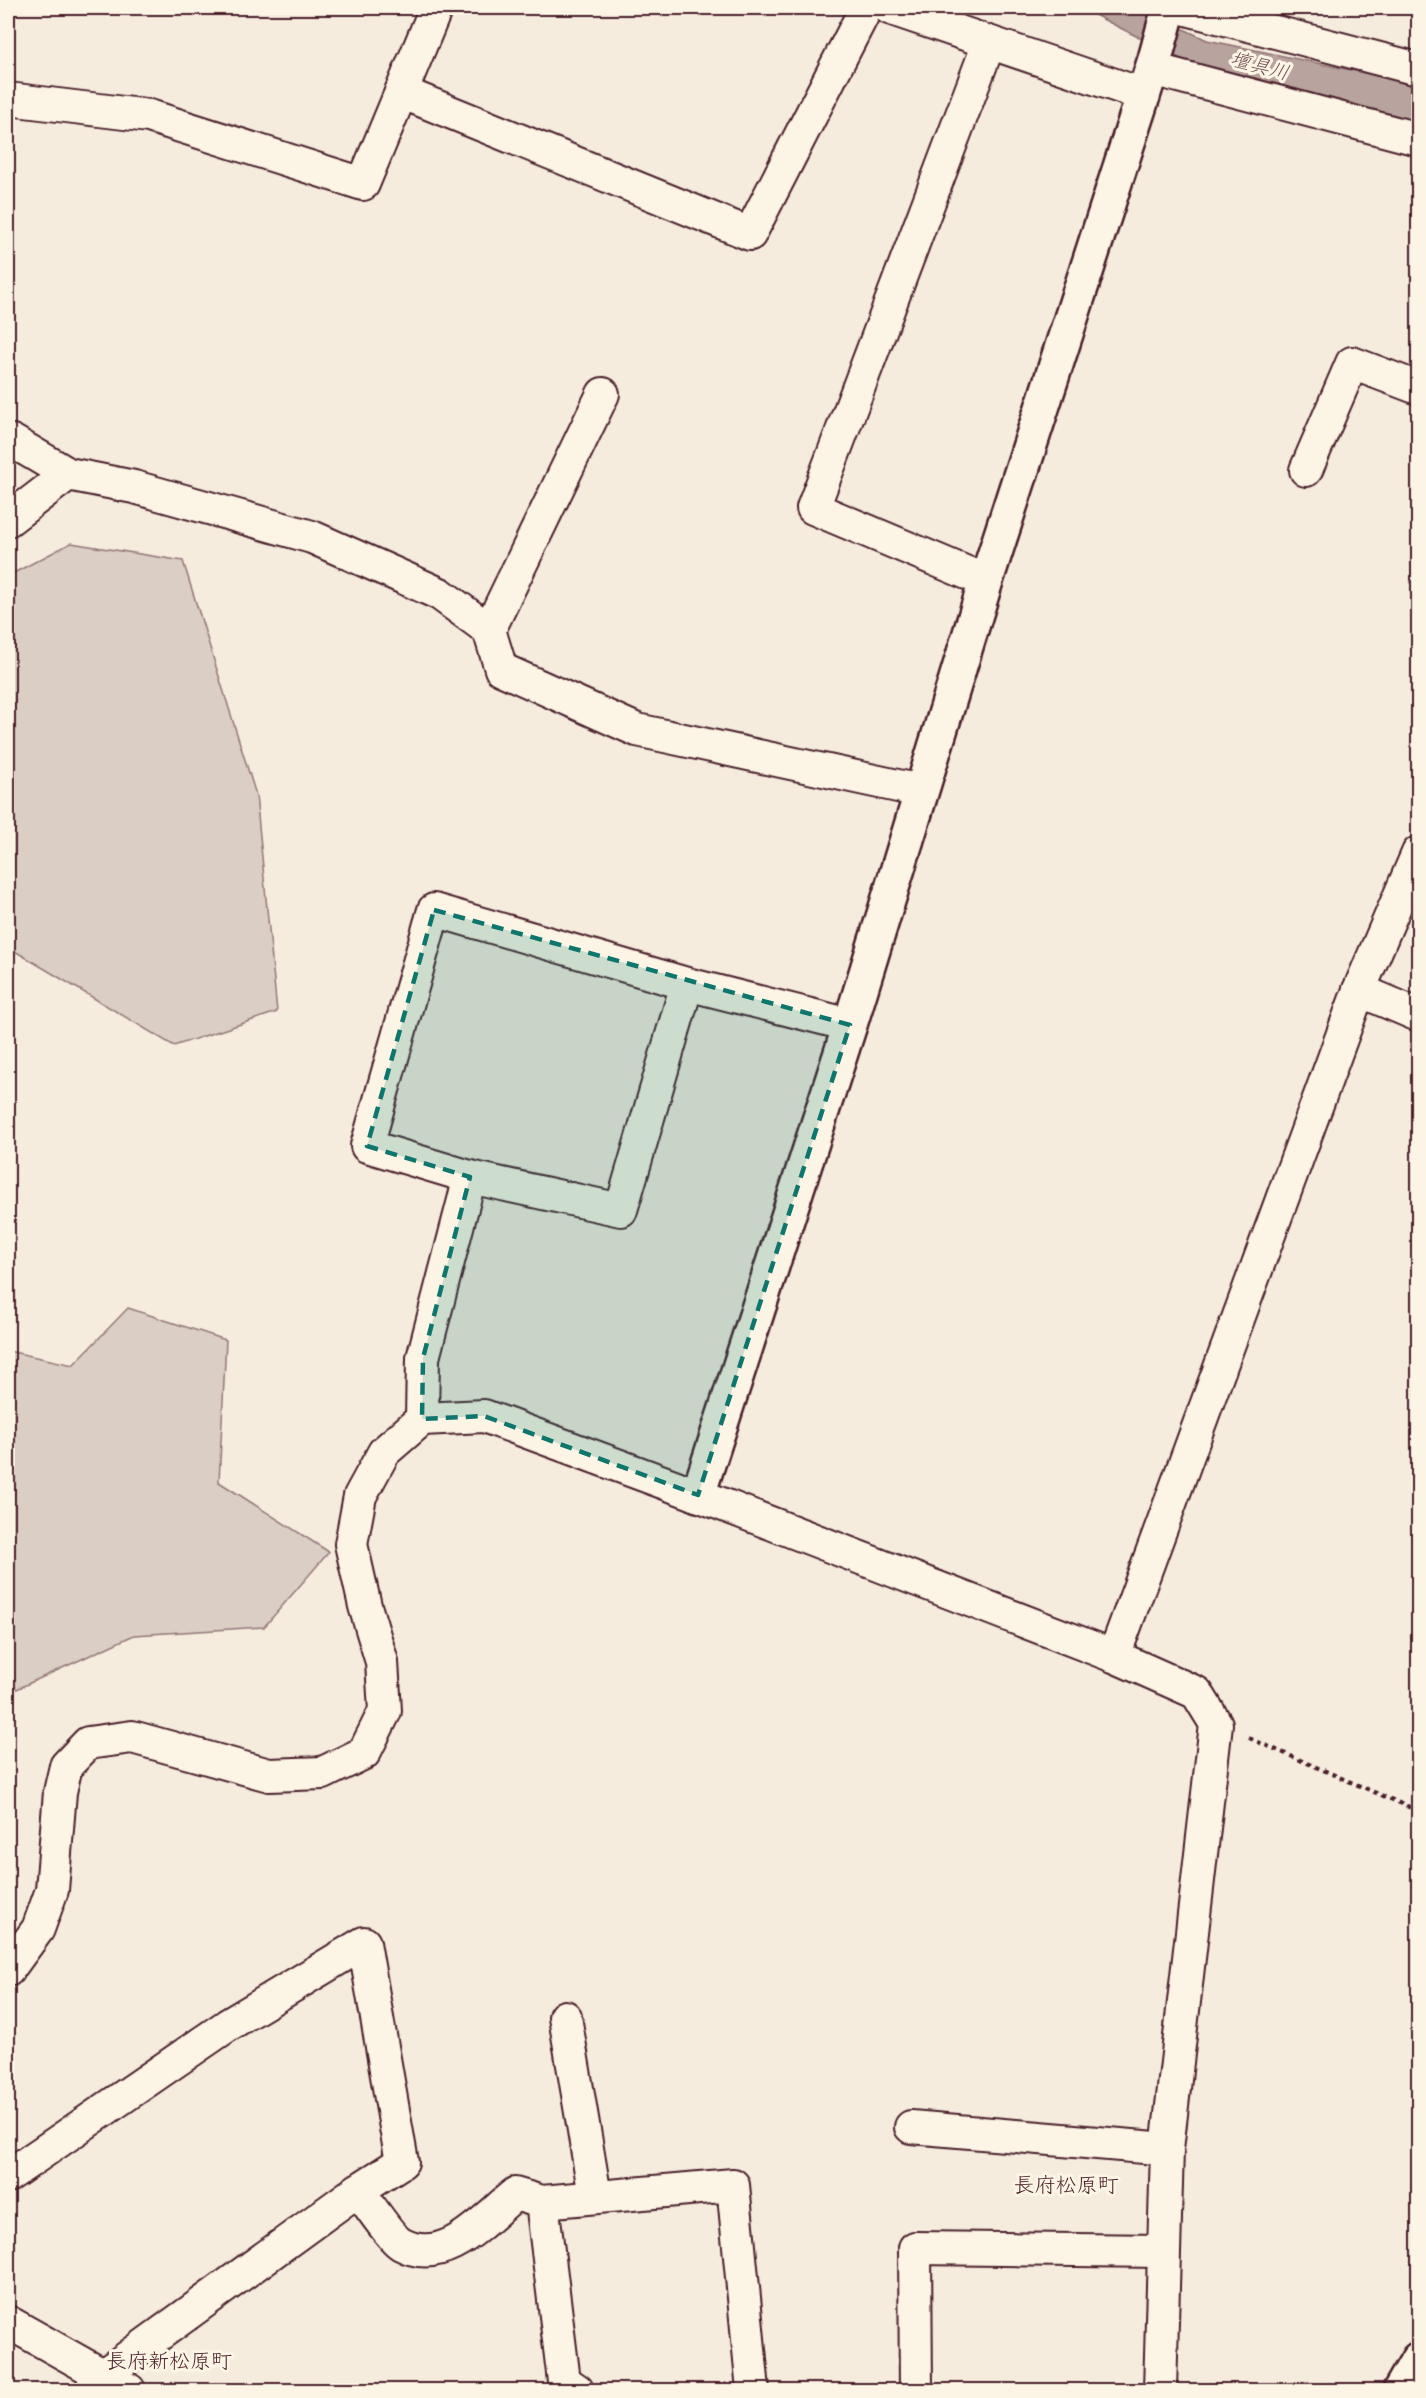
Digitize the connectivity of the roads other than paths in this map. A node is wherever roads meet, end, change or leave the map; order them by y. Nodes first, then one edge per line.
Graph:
1 (436, 8) edge
2 (866, 8) edge
3 (889, 8) edge
4 (1173, 10) edge
5 (989, 43) junction
6 (1419, 69) edge
7 (1151, 72) junction
8 (401, 92) junction
9 (8, 99) edge
10 (1419, 139) edge
11 (1419, 387) edge
12 (603, 394) dead end
13 (8, 441) edge
14 (1306, 470) dead end
15 (68, 474) junction
16 (8, 520) edge
17 (986, 581) junction
18 (489, 630) junction
19 (921, 792) junction
20 (1417, 860) edge
21 (687, 984) junction
22 (1359, 990) junction
23 (1419, 1016) edge
24 (850, 1025) junction
25 (470, 1177) junction
26 (422, 1419) junction
27 (698, 1495) junction
28 (1114, 1656) junction
29 (8, 1970) edge
30 (565, 2017) dead end
31 (911, 2127) dead end
32 (1167, 2149) junction
33 (8, 2176) edge
34 (358, 2190) junction
35 (595, 2196) junction
36 (542, 2202) junction
37 (1163, 2251) junction
38 (8, 2322) edge
39 (1419, 2359) edge
40 (96, 2383) edge
41 (748, 2390) edge
42 (129, 2391) edge
43 (577, 2391) edge
44 (916, 2391) edge
45 (1160, 2391) edge
46 (1400, 2391) edge

1 - 8 street
2 - 8 street
3 - 5 street
4 - 6 street
4 - 7 main road
5 - 7 street
5 - 17 street
7 - 10 street
7 - 17 main road
8 - 9 street
11 - 14 street
12 - 18 street
13 - 15 street
15 - 16 street
15 - 18 street
17 - 19 main road
18 - 19 street
19 - 24 main road
20 - 22 street
21 - 24 street
21 - 25 street
21 - 25 street
22 - 23 street
22 - 28 street
24 - 27 main road
25 - 26 street
26 - 27 street
26 - 29 street
27 - 28 street
28 - 32 street
30 - 35 street
31 - 32 street
32 - 37 street
33 - 34 street
34 - 36 street
34 - 40 street
35 - 36 street
35 - 41 street
36 - 43 street
37 - 44 street
37 - 45 street
38 - 40 street
39 - 46 main road
40 - 42 street

